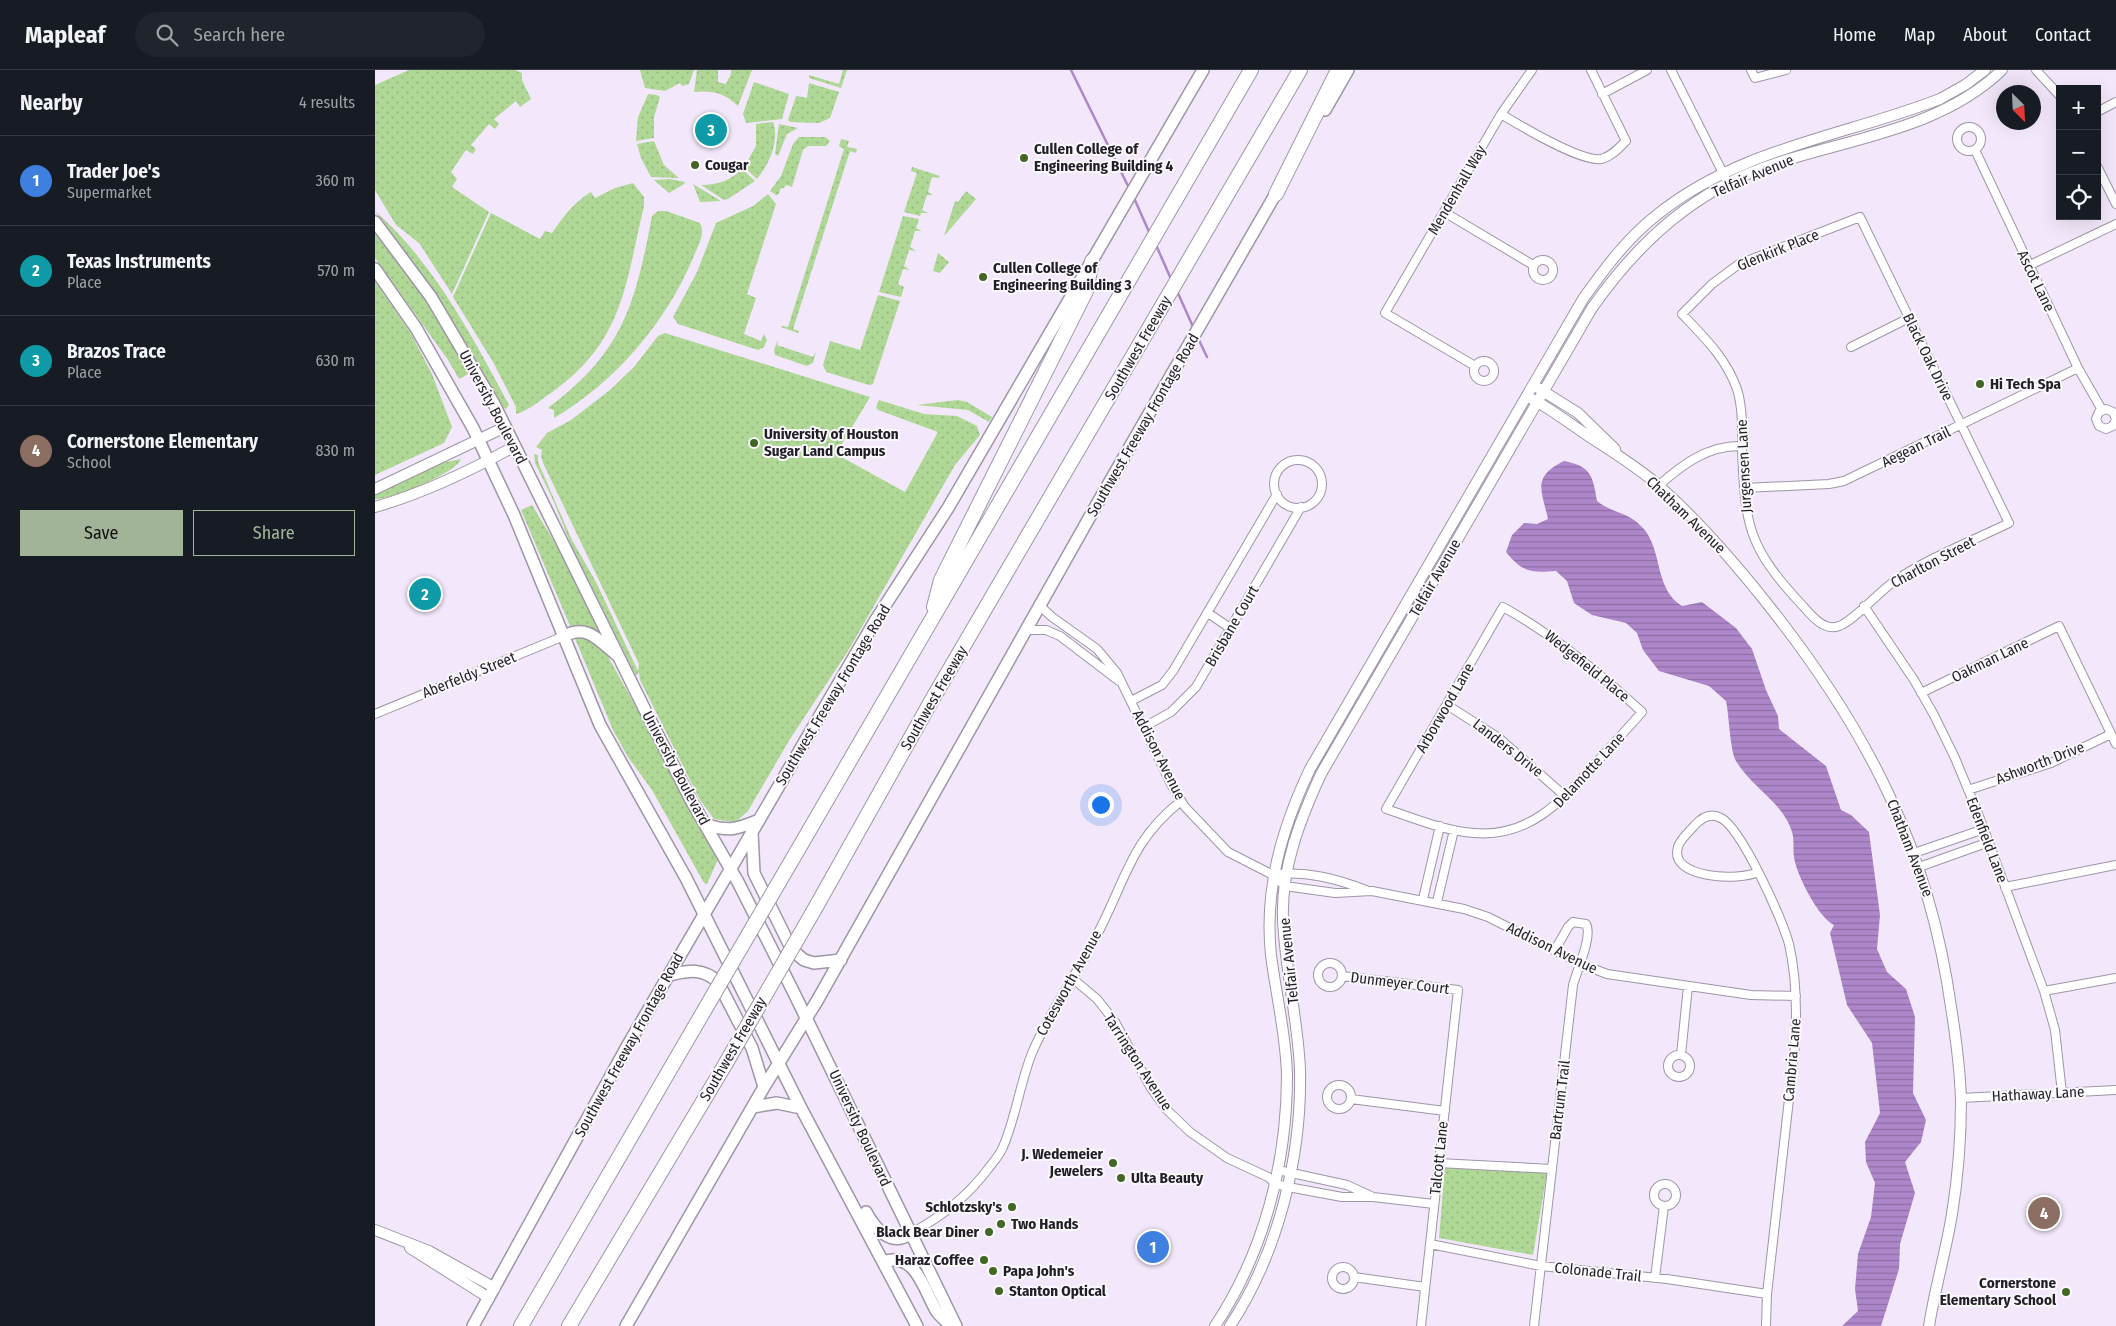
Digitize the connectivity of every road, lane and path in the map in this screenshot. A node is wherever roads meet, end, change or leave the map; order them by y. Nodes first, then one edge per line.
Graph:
1 (1203, 70) edge
2 (1251, 70) edge
3 (1300, 70) edge
4 (1338, 70) edge
5 (1348, 70) edge
6 (1532, 70) edge
7 (1591, 70) edge
8 (1647, 70) edge
9 (1671, 70) edge
10 (1751, 70) edge
11 (1786, 70) edge
12 (1985, 70) edge
13 (2002, 70) edge
14 (2036, 70) edge
15 (2056, 92) edge
16 (1602, 94) junction
17 (2116, 102) edge
18 (2101, 110) edge
19 (1501, 114) junction
20 (1975, 150) dead end
21 (1722, 172) junction
22 (2101, 174) edge
23 (1728, 183) junction
24 (1276, 194) junction
25 (2116, 204) edge
26 (1443, 212) junction
27 (1861, 217) joint
28 (375, 222) edge
29 (2116, 224) edge
30 (1092, 261) junction
31 (1533, 265) dead end
32 (2028, 266) junction
33 (375, 269) edge
34 (1682, 314) joint
35 (1909, 318) junction
36 (1851, 347) dead end
37 (1475, 366) dead end
38 (2078, 368) junction
39 (1533, 386) junction
40 (1544, 392) junction
41 (1527, 396) junction
42 (1538, 402) junction
43 (2102, 410) junction
44 (2116, 419) edge
45 (1961, 425) junction
46 (505, 427) junction
47 (479, 441) junction
48 (515, 446) junction
49 (1742, 446) junction
50 (489, 460) junction
51 (1626, 460) junction
52 (1658, 486) junction
53 (1744, 488) junction
54 (375, 489) edge
55 (1277, 494) junction
56 (375, 507) edge
57 (1301, 507) junction
58 (2009, 523) joint
59 (1040, 606) junction
60 (1864, 606) junction
61 (1503, 607) joint
62 (1208, 613) junction
63 (931, 620) junction
64 (1839, 627) joint
65 (1230, 628) junction
66 (1027, 630) junction
67 (563, 636) junction
68 (620, 658) junction
69 (1121, 683) junction
70 (1921, 693) junction
71 (1131, 701) junction
72 (1447, 705) junction
73 (1642, 712) joint
74 (375, 714) edge
75 (1144, 727) junction
76 (2111, 734) junction
77 (2116, 744) edge
78 (1968, 790) junction
79 (1566, 797) junction
80 (1181, 801) junction
81 (1386, 809) joint
82 (759, 820) junction
83 (707, 825) junction
84 (1439, 826) junction
85 (1983, 829) junction
86 (1454, 830) junction
87 (752, 832) junction
88 (1989, 842) junction
89 (1915, 853) junction
90 (2116, 865) edge
91 (1919, 867) junction
92 (731, 868) junction
93 (1758, 872) junction
94 (1287, 873) junction
95 (1273, 875) junction
96 (1285, 886) junction
97 (2005, 887) junction
98 (1372, 892) junction
99 (1423, 899) junction
100 (1437, 902) junction
101 (704, 914) junction
102 (1555, 950) junction
103 (841, 960) junction
104 (1579, 963) junction
105 (669, 975) junction
106 (1342, 976) dead end
107 (1073, 978) junction
108 (2116, 978) edge
109 (1688, 986) junction
110 (1458, 990) joint
111 (2044, 991) junction
112 (1796, 996) junction
113 (807, 1018) junction
114 (1681, 1055) dead end
115 (779, 1064) junction
116 (764, 1088) junction
117 (2116, 1090) edge
118 (2062, 1093) junction
119 (1961, 1098) junction
120 (1351, 1099) dead end
121 (753, 1107) junction
122 (801, 1108) junction
123 (1445, 1110) junction
124 (1439, 1162) junction
125 (833, 1167) junction
126 (1278, 1170) junction
127 (1552, 1170) junction
128 (1290, 1173) junction
129 (1275, 1184) junction
130 (1288, 1187) junction
131 (1373, 1197) junction
132 (1434, 1204) junction
133 (1664, 1206) dead end
134 (375, 1230) edge
135 (910, 1234) junction
136 (1430, 1244) junction
137 (883, 1262) junction
138 (1541, 1266) junction
139 (1354, 1277) dead end
140 (1655, 1278) junction
141 (1425, 1287) junction
142 (492, 1293) junction
143 (1767, 1294) junction
144 (473, 1326) edge
145 (521, 1326) edge
146 (569, 1326) edge
147 (626, 1326) edge
148 (917, 1326) edge
149 (951, 1326) edge
150 (956, 1326) edge
151 (1216, 1326) edge
152 (1230, 1326) edge
153 (1421, 1326) edge
154 (1534, 1326) edge
155 (1766, 1326) edge
156 (1929, 1326) edge

1 - 30 main road, Southwest Freeway Frontage Road
2 - 63 highway
3 - 146 highway, Southwest Freeway, bridge
4 - 24 highway
5 - 24 main road, Southwest Freeway Frontage Road
6 - 19 street, Mendenhall Way
7 - 16 street
8 - 16 street
9 - 21 street
10 - 11 street
12 - 21 street, Telfair Avenue
13 - 23 street, Telfair Avenue
14 - 15 street
16 - 19 street
17 - 18 street
19 - 26 street, Mendenhall Way
20 - 32 street, Ascot Lane
21 - 23 street
21 - 39 street, Telfair Avenue
22 - 25 street
23 - 40 street, Telfair Avenue
24 - 59 main road, Southwest Freeway Frontage Road
26 - 31 street
26 - 37 street, Mendenhall Way
27 - 34 street, Glenkirk Place
27 - 35 street, Black Oak Drive
28 - 46 main road, University Boulevard
29 - 32 street
30 - 63 highway
30 - 82 main road, Southwest Freeway Frontage Road
32 - 38 street, Ascot Lane
33 - 47 main road, University Boulevard
34 - 49 street, Jurgensen Lane
35 - 36 street
35 - 45 street, Black Oak Drive
38 - 43 street, Ascot Lane
38 - 45 street, Aegean Trail
39 - 40 street, Chatham Avenue
39 - 41 street, Telfair Avenue
40 - 42 street, Telfair Avenue
40 - 51 street, Chatham Avenue
41 - 42 street, Chatham Avenue
41 - 95 street, Telfair Avenue
42 - 51 street, Chatham Avenue
42 - 94 street, Telfair Avenue
43 - 44 street, Ascot Lane
43 - 44 street, Ascot Lane
45 - 53 street, Aegean Trail
45 - 58 street, Black Oak Drive
46 - 47 street
46 - 48 main road, University Boulevard
47 - 50 main road, University Boulevard
47 - 54 street
48 - 50 street
48 - 68 main road, University Boulevard
49 - 52 street
49 - 53 street, Jurgensen Lane
50 - 56 street
50 - 67 main road, University Boulevard
51 - 52 street, Chatham Avenue
52 - 89 street, Chatham Avenue
53 - 64 street, Jurgensen Lane
55 - 57 street
55 - 57 street, Brisbane Court
55 - 62 street, Brisbane Court
57 - 65 street, Brisbane Court
58 - 60 street, Charlton Street
59 - 66 main road, Southwest Freeway Frontage Road
59 - 69 street, Addison Avenue
60 - 64 street, Charlton Street
60 - 70 street, Edenfield Lane
61 - 72 street, Arborwood Lane
61 - 73 street, Wedgefield Place
62 - 65 street
62 - 71 street, Brisbane Court
63 - 145 highway, bridge
65 - 75 street, Brisbane Court
66 - 69 street, Addison Avenue
66 - 103 main road, Southwest Freeway Frontage Road
67 - 68 main road
67 - 74 street, Aberfeldy Street
67 - 101 main road, University Boulevard
68 - 83 main road, University Boulevard
69 - 71 street, Addison Avenue
70 - 76 street, Oakman Lane
70 - 78 street, Edenfield Lane
71 - 75 street, Addison Avenue
72 - 79 street, Landers Drive
72 - 81 street, Arborwood Lane
73 - 79 street, Delamotte Lane
75 - 80 street, Addison Avenue
76 - 77 street
76 - 78 street, Ashworth Drive
78 - 85 street, Edenfield Lane
79 - 86 street, Delamotte Lane
80 - 95 street, Addison Avenue
80 - 107 street, Cotesworth Avenue
81 - 84 street, Delamotte Lane
82 - 83 main road
82 - 87 main road, Southwest Freeway Frontage Road
83 - 92 main road, University Boulevard
84 - 86 street, Delamotte Lane
84 - 99 street
85 - 88 street, Edenfield Lane
85 - 89 street
86 - 100 street
87 - 92 main road, Southwest Freeway Frontage Road
87 - 103 main road
88 - 91 street
88 - 97 street, Edenfield Lane
89 - 91 street, Chatham Avenue
90 - 97 street
91 - 119 street, Chatham Avenue
92 - 101 main road, Southwest Freeway Frontage Road
92 - 113 main road, University Boulevard
93 - 93 street, Cambria Lane
93 - 112 street, Cambria Lane
94 - 95 street, Addison Avenue
94 - 96 street, Telfair Avenue
94 - 98 street, Addison Avenue
95 - 96 street, Addison Avenue
95 - 126 street, Telfair Avenue
96 - 98 street, Addison Avenue
96 - 128 street, Telfair Avenue
97 - 111 street, Edenfield Lane
98 - 99 street, Addison Avenue
99 - 100 street, Addison Avenue
100 - 102 street, Addison Avenue
101 - 105 main road, Southwest Freeway Frontage Road
101 - 115 main road, University Boulevard
102 - 104 street, Addison Avenue
102 - 104 street, Bartrum Trail
103 - 113 main road, Southwest Freeway Frontage Road
104 - 109 street, Addison Avenue
104 - 127 street, Bartrum Trail
105 - 116 main road
105 - 142 main road, Southwest Freeway Frontage Road
106 - 110 street, Dunmeyer Court
107 - 129 street, Tarrington Avenue
107 - 135 street, Cotesworth Avenue
108 - 111 street
109 - 112 street, Addison Avenue
109 - 114 street
110 - 123 street, Talcott Lane
111 - 118 street, Edenfield Lane
112 - 143 street, Cambria Lane
113 - 115 main road, Southwest Freeway Frontage Road
113 - 135 main road, University Boulevard
115 - 116 main road, Southwest Freeway Frontage Road
115 - 122 main road, University Boulevard
116 - 121 main road, Southwest Freeway Frontage Road
117 - 118 street, Hathaway Lane
118 - 119 street, Hathaway Lane
119 - 156 street, Chatham Avenue
120 - 123 street
121 - 122 main road
121 - 147 main road, Southwest Freeway Frontage Road
122 - 125 main road, University Boulevard
123 - 124 street, Talcott Lane
124 - 127 street
124 - 132 street, Talcott Lane
125 - 135 main road
125 - 137 main road, University Boulevard
126 - 128 street, Tarrington Avenue
126 - 129 street, Telfair Avenue
127 - 138 street, Bartrum Trail
128 - 130 street, Telfair Avenue
128 - 131 street, Tarrington Avenue
129 - 130 street, Tarrington Avenue
129 - 151 street, Telfair Avenue
130 - 131 street, Tarrington Avenue
130 - 152 street, Telfair Avenue
131 - 132 street, Tarrington Avenue
132 - 136 street, Talcott Lane
133 - 140 street
134 - 142 street
135 - 150 main road, University Boulevard
136 - 138 street, Colonade Trail
136 - 141 street, Talcott Lane
137 - 148 main road, University Boulevard
137 - 149 main road
138 - 140 street, Colonade Trail
138 - 154 street, Bartrum Trail
139 - 141 street
140 - 143 street, Colonade Trail
141 - 153 street, Talcott Lane
142 - 144 main road, Southwest Freeway Frontage Road
143 - 155 street, Cambria Lane

